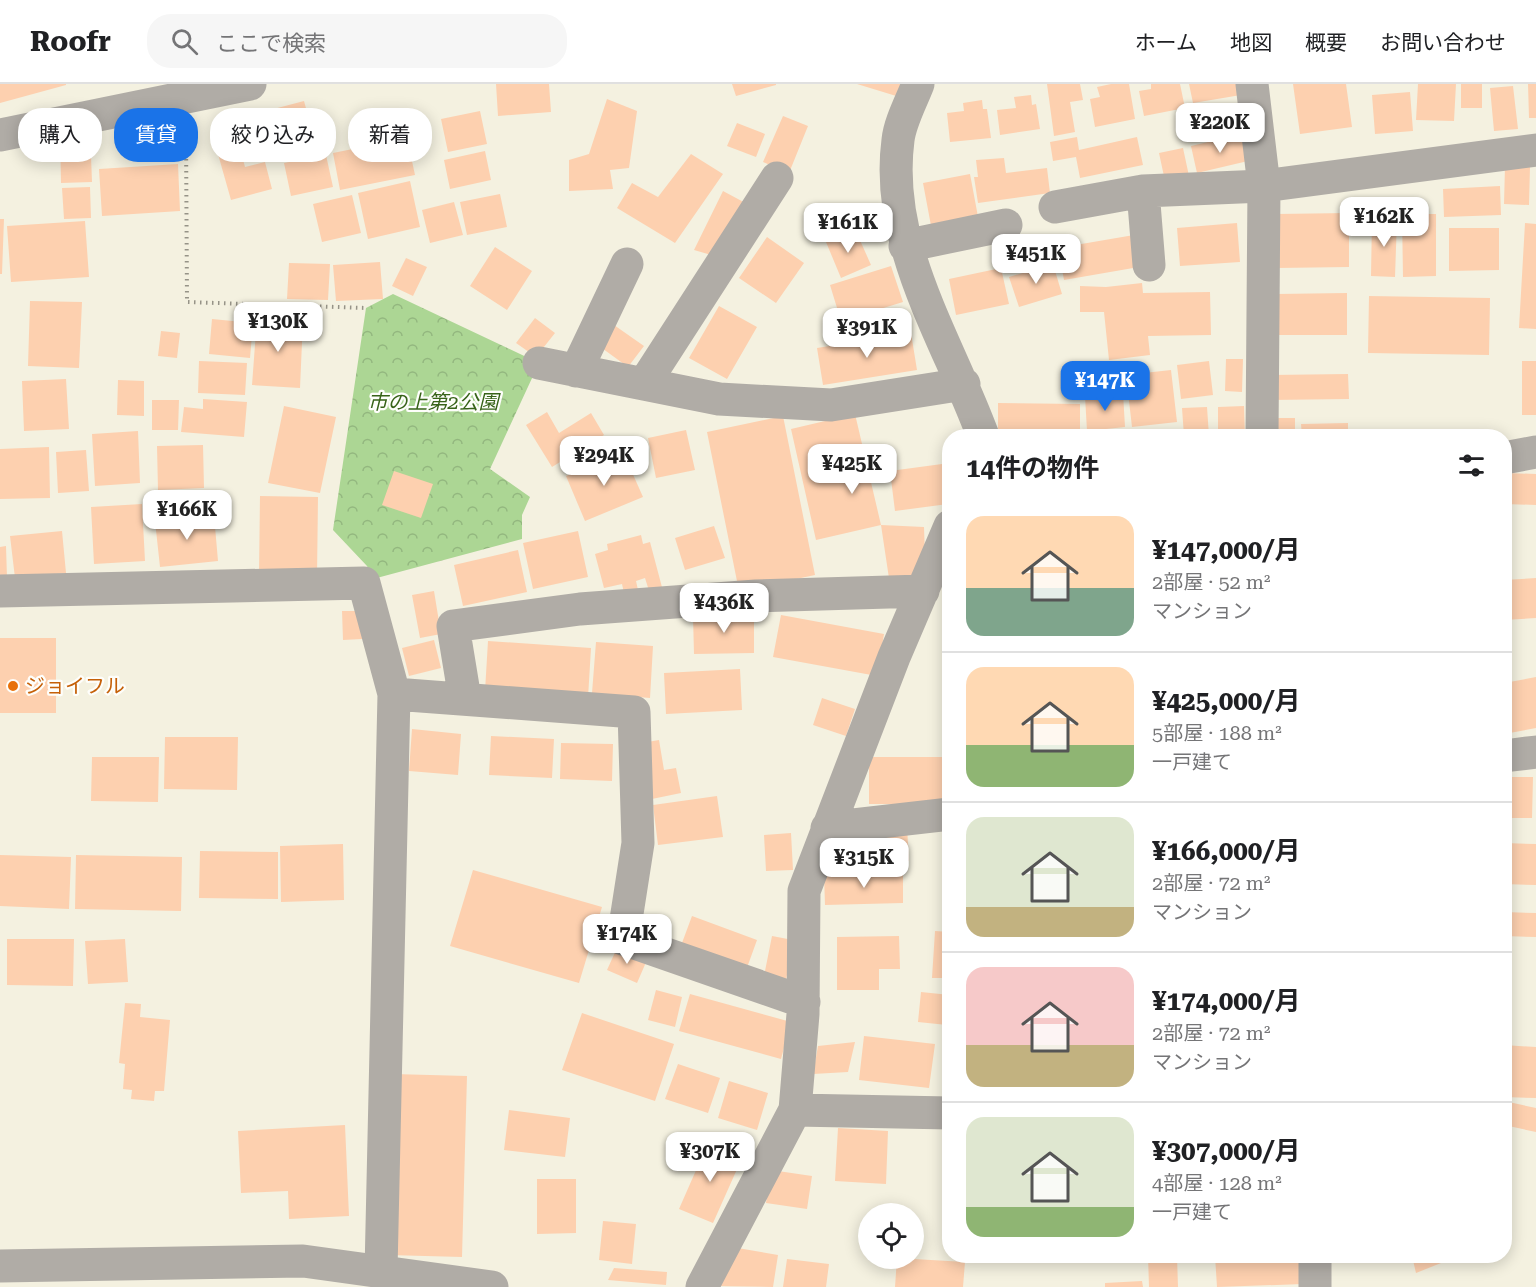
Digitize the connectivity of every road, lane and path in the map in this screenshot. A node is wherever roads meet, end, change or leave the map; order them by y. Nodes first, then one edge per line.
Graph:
1 (250, 84) edge
2 (918, 84) edge
3 (1252, 84) edge
4 (185, 98) junction
5 (0, 135) edge
6 (1536, 150) edge
7 (777, 178) dead end
8 (1264, 186) junction
9 (1143, 191) junction
10 (1055, 207) dead end
11 (1006, 225) dead end
12 (905, 246) junction
13 (627, 264) dead end
14 (1149, 266) dead end
15 (366, 308) dead end
16 (539, 363) dead end
17 (576, 371) junction
18 (644, 384) junction
19 (964, 384) junction
20 (980, 429) edge
21 (1262, 429) edge
22 (1536, 452) edge
23 (1512, 456) edge
24 (942, 545) edge
25 (0, 591) edge
26 (923, 591) junction
27 (394, 694) junction
28 (465, 699) junction
29 (1536, 752) edge
30 (1512, 755) edge
31 (942, 815) edge
32 (827, 828) junction
33 (804, 1002) junction
34 (795, 1110) junction
35 (942, 1113) edge
36 (1315, 1263) edge
37 (0, 1266) edge
38 (381, 1271) junction
39 (306, 1274) edge
40 (492, 1287) edge
41 (702, 1287) edge
42 (1315, 1287) edge

1 - 4 street
2 - 12 street
3 - 8 street
4 - 5 street
4 - 15 path
6 - 8 street
7 - 18 street
8 - 9 street
8 - 21 street
9 - 10 street
9 - 14 street
11 - 12 street
12 - 19 street
13 - 17 street
16 - 17 street
17 - 18 street
18 - 19 street
19 - 20 street
22 - 23 street
24 - 26 street
25 - 27 street
26 - 28 street
26 - 32 street
27 - 28 street
27 - 38 street
28 - 33 street
29 - 30 street
31 - 32 street
32 - 33 street
33 - 34 street
34 - 35 street
34 - 41 street
36 - 42 street
37 - 39 street
38 - 39 street
38 - 40 street

